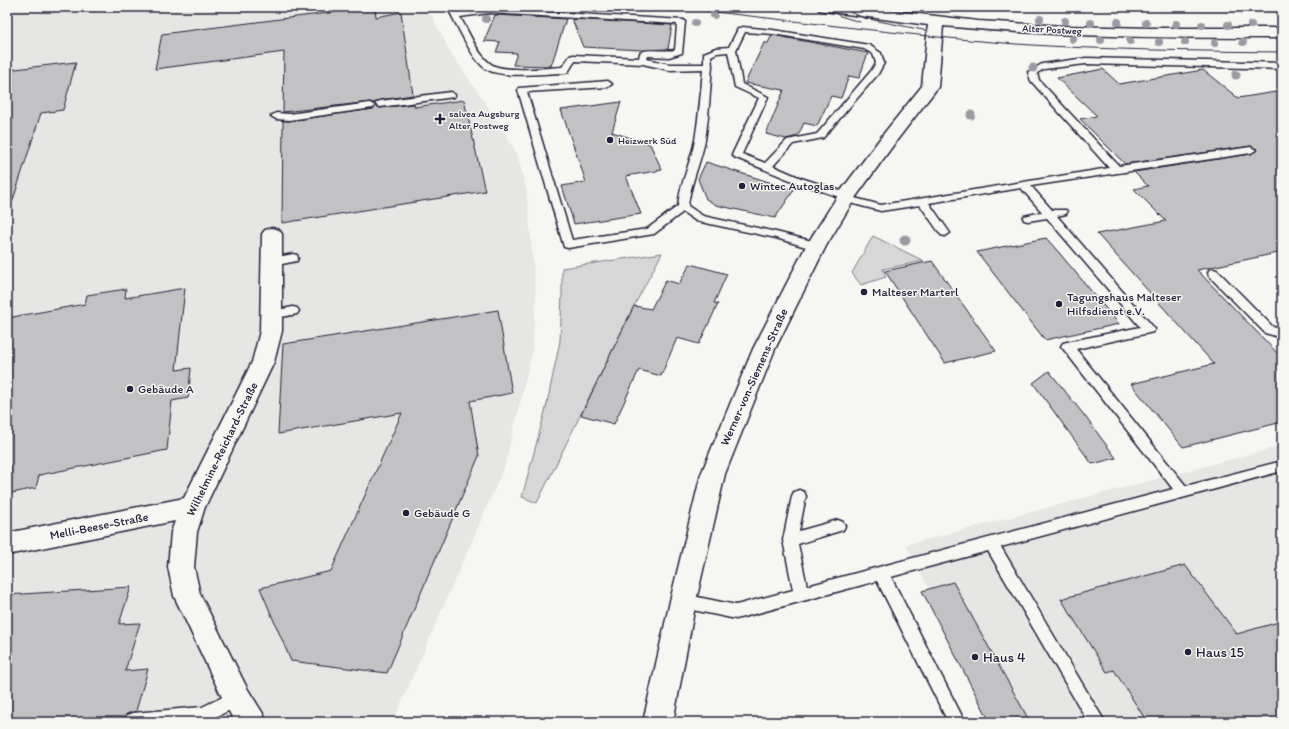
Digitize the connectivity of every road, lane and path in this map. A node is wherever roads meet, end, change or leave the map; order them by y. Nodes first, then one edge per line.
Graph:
1 (452, 7) edge
2 (824, 7) edge
3 (456, 15) junction
4 (936, 21) junction
5 (1282, 33) edge
6 (732, 50) junction
7 (643, 61) junction
8 (708, 66) junction
9 (1282, 66) edge
10 (608, 84) dead end
11 (451, 95) dead end
12 (380, 104) dead end
13 (370, 106) dead end
14 (276, 116) dead end
15 (1251, 150) dead end
16 (767, 167) junction
17 (1118, 170) junction
18 (1016, 184) junction
19 (847, 198) junction
20 (922, 201) junction
21 (684, 207) junction
22 (1056, 213) junction
23 (1028, 218) dead end
24 (945, 233) dead end
25 (272, 234) dead end
26 (816, 246) junction
27 (1213, 273) dead end
28 (1282, 334) edge
29 (1282, 466) edge
30 (1183, 492) junction
31 (799, 496) dead end
32 (192, 507) junction
33 (838, 526) dead end
34 (790, 540) junction
35 (991, 543) junction
36 (7, 544) edge
37 (882, 573) junction
38 (801, 595) junction
39 (683, 601) junction
40 (237, 698) junction
41 (133, 721) dead end
42 (252, 722) edge
43 (658, 722) edge
44 (957, 722) edge
45 (1098, 722) edge

1 - 3 lane
2 - 4 street, Alter Postweg
3 - 7 lane
3 - 7 lane
4 - 5 street, Alter Postweg
4 - 19 street, Werner-von-Siemens-Straße
6 - 8 lane
6 - 16 lane
6 - 16 lane
7 - 8 lane
8 - 21 lane
9 - 17 lane
10 - 21 lane
11 - 12 lane
13 - 14 lane
15 - 17 lane
16 - 19 lane
17 - 18 lane
18 - 20 lane
18 - 22 lane
19 - 20 lane
19 - 26 street, Werner-von-Siemens-Straße
20 - 24 lane
21 - 26 lane
22 - 23 lane
22 - 30 lane
25 - 32 street, Wilhelmine-Reichard-Straße
26 - 39 street, Werner-von-Siemens-Straße
27 - 28 lane
29 - 30 lane
30 - 35 lane
31 - 34 lane
32 - 36 street, Melli-Beese-Straße
32 - 40 street, Wilhelmine-Reichard-Straße
33 - 34 lane
34 - 38 lane
35 - 37 lane
35 - 45 lane
37 - 38 lane
37 - 44 lane
38 - 39 lane
39 - 43 street, Werner-von-Siemens-Straße
40 - 41 lane
40 - 42 street, Wilhelmine-Reichard-Straße

